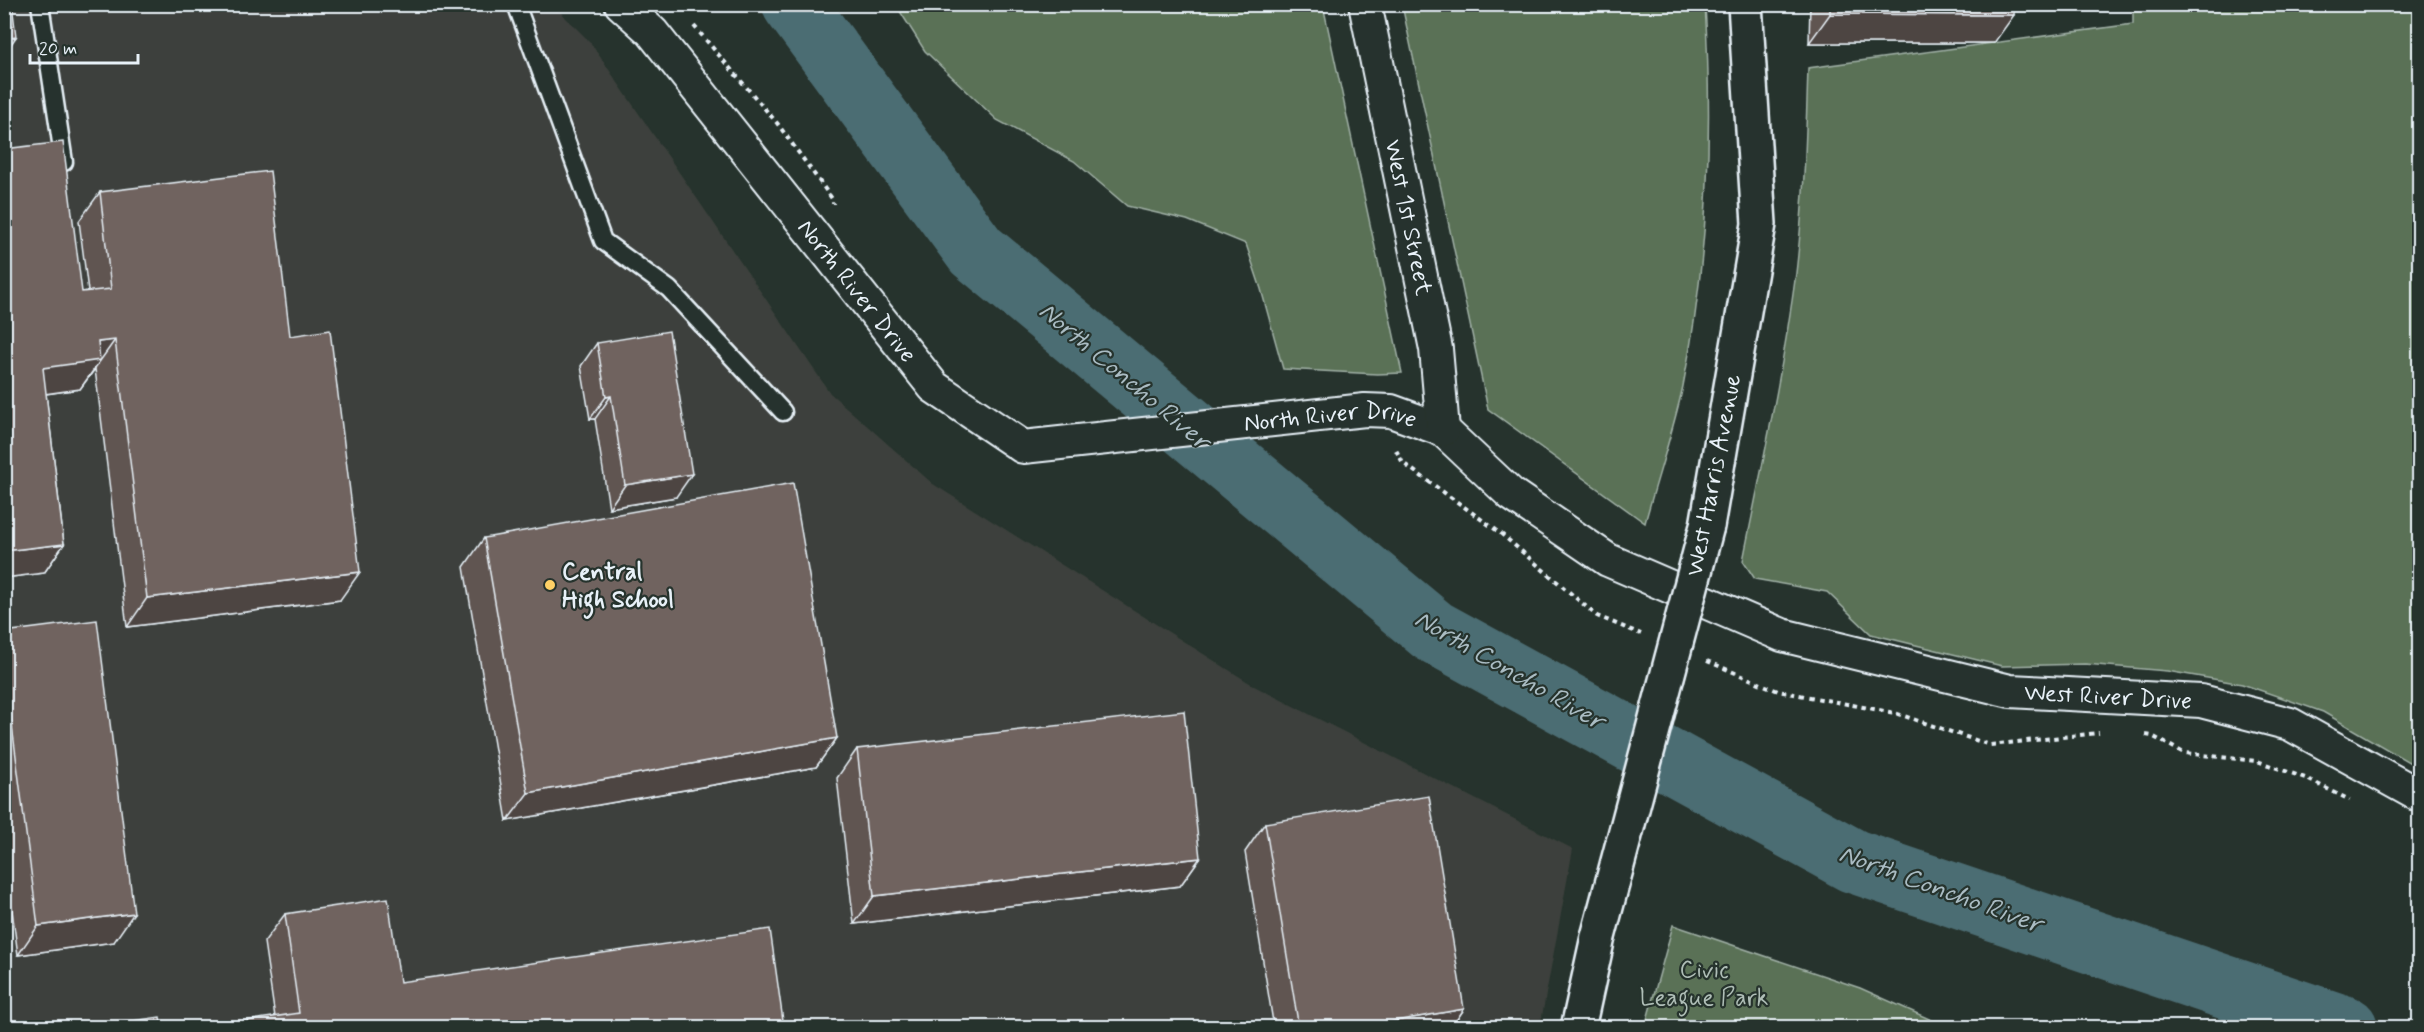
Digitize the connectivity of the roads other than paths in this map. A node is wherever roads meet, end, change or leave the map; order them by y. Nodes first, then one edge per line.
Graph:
1 (40, 4) edge
2 (516, 4) edge
3 (621, 4) edge
4 (1365, 4) edge
5 (1745, 4) edge
6 (64, 162) edge
7 (783, 412) dead end
8 (1443, 430) junction
9 (1782, 635) joint
10 (2420, 796) edge
11 (1578, 1028) edge

1 - 6 lane
2 - 7 lane
3 - 8 street, North River Drive
4 - 8 street, West 1st Street
5 - 11 street, West Harris Avenue, bridge
8 - 9 street, North River Drive
9 - 10 street, West River Drive

